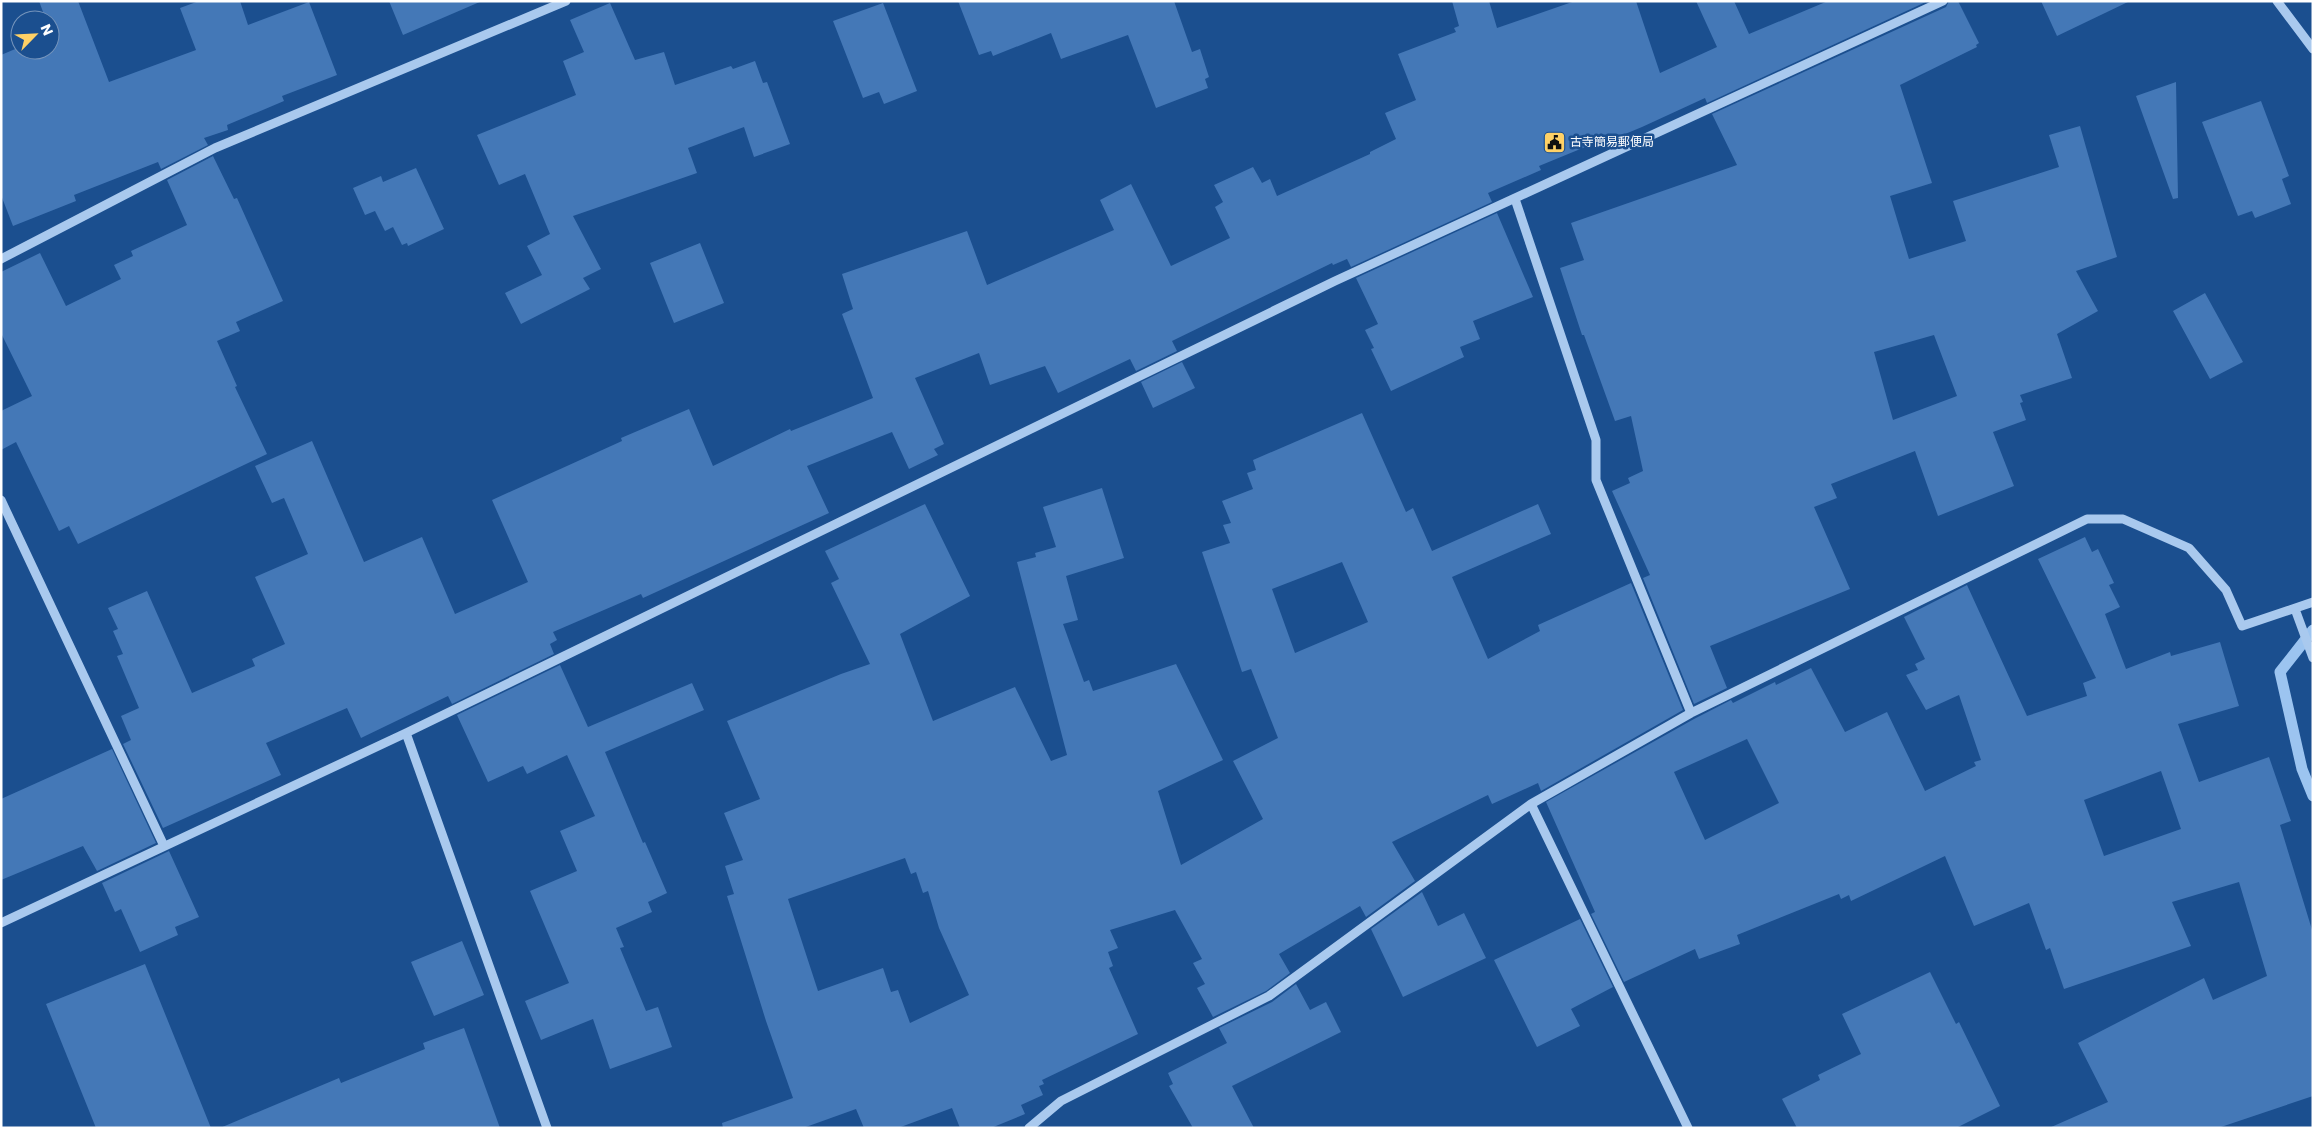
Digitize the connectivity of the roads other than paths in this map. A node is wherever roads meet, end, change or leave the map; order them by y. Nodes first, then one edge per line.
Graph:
1 (566, 1) edge
2 (1943, 1) edge
3 (2277, 1) edge
4 (2313, 49) edge
5 (1515, 199) junction
6 (1, 259) edge
7 (1, 500) edge
8 (2313, 602) edge
9 (2295, 609) junction
10 (2313, 658) edge
11 (1690, 713) junction
12 (406, 733) junction
13 (1531, 804) junction
14 (164, 846) junction
15 (1, 923) edge
16 (547, 1128) edge
17 (1029, 1128) edge
18 (1688, 1128) edge

1 - 6 street
2 - 5 street
3 - 4 street
5 - 11 street
5 - 12 street
7 - 14 street
8 - 9 street
9 - 10 street
9 - 11 street
11 - 13 street
12 - 14 street
12 - 16 street
13 - 17 street
13 - 18 street
14 - 15 street

